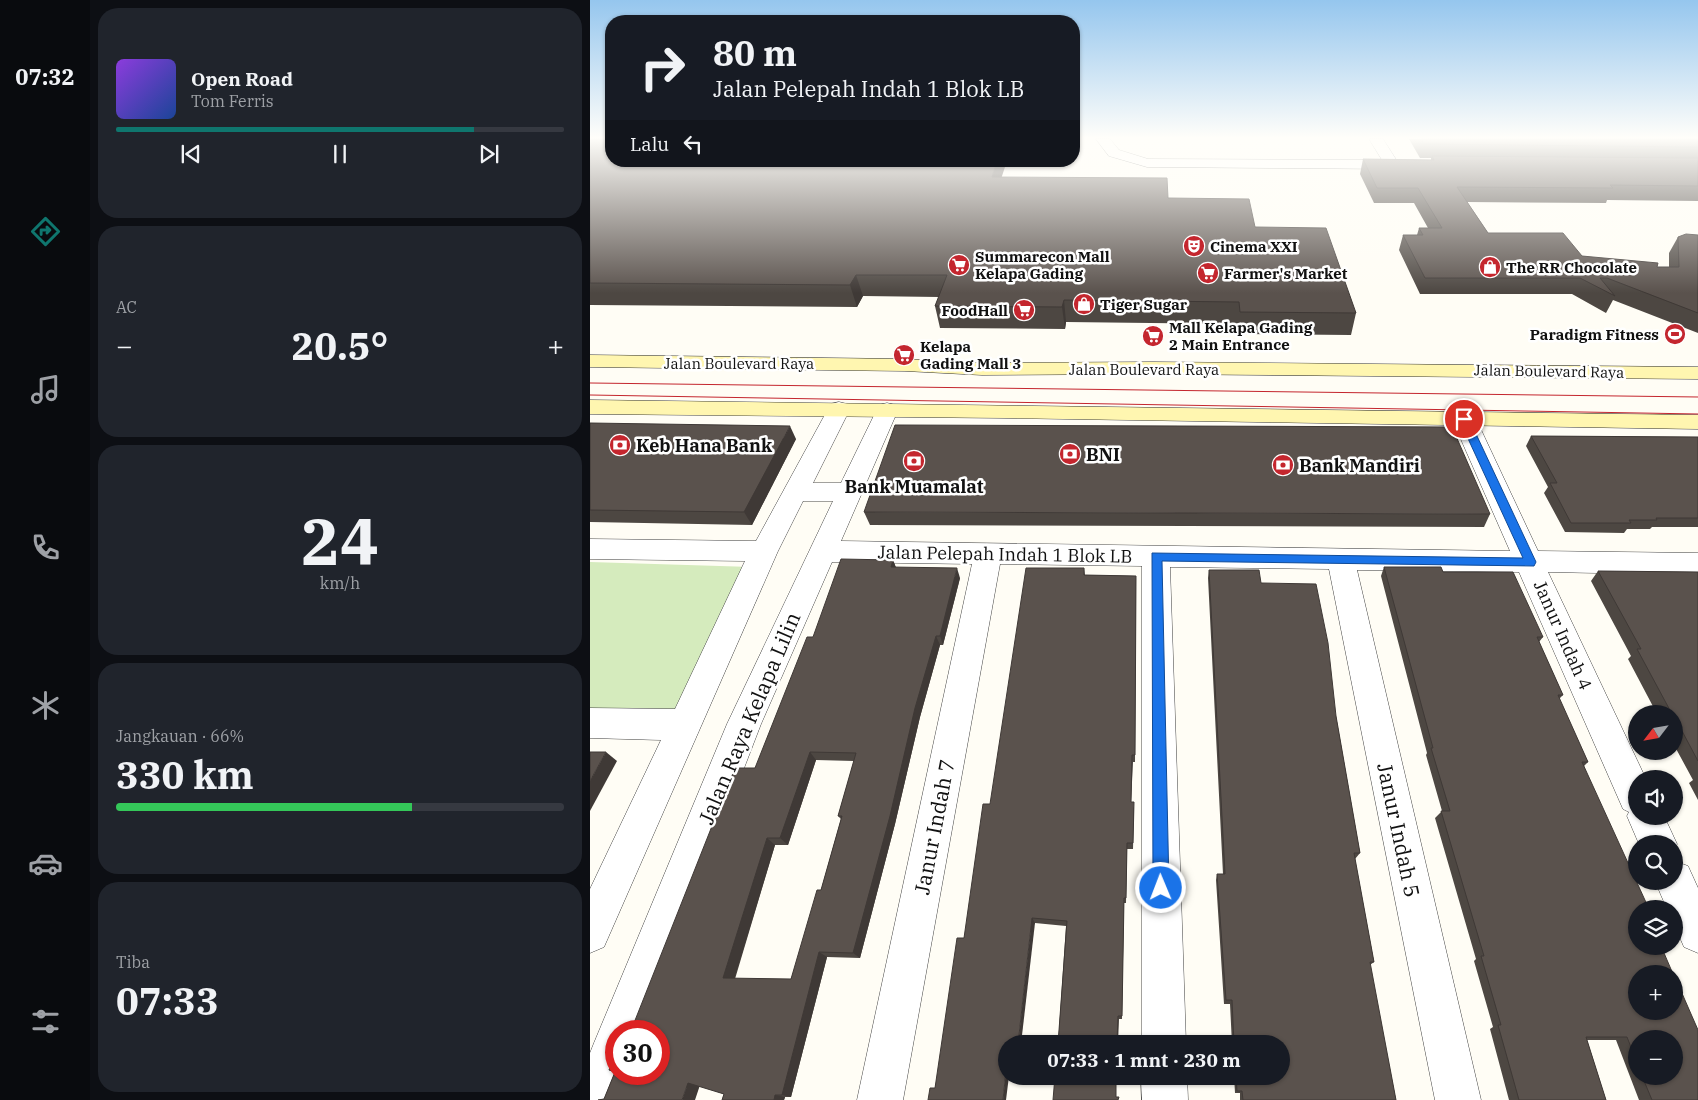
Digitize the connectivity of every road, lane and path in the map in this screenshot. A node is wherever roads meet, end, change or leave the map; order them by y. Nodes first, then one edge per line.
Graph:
1 (590, 361) edge
2 (982, 369) junction
3 (1131, 369) junction
4 (1104, 372) junction
5 (1698, 373) edge
6 (590, 408) edge
7 (839, 409) junction
8 (1101, 409) junction
9 (887, 410) junction
10 (983, 410) junction
11 (1124, 414) junction
12 (1464, 419) junction
13 (1698, 422) edge
14 (796, 492) junction
15 (849, 492) junction
16 (590, 549) edge
17 (764, 552) junction
18 (822, 552) junction
19 (988, 554) junction
20 (1156, 556) junction
21 (1341, 560) junction
22 (1530, 562) junction
23 (1698, 564) edge
24 (590, 723) edge
25 (686, 725) junction
26 (1628, 779) edge
27 (1679, 890) edge
28 (590, 933) edge
29 (1698, 933) edge
30 (625, 1020) edge
31 (1164, 1035) edge
32 (605, 1072) edge
33 (1164, 1085) edge
34 (594, 1100) edge
35 (880, 1100) edge
36 (1165, 1100) edge
37 (1458, 1100) edge

1 - 2 main road, Jalan Boulevard Raya
2 - 3 main road, Jalan Boulevard Raya
2 - 4 main road
3 - 4 main road
3 - 5 main road, Jalan Boulevard Raya
4 - 8 main road
6 - 7 main road
7 - 9 main road
7 - 14 street
8 - 10 main road
8 - 11 main road
9 - 10 main road
9 - 15 street, Jalan Raya Kelapa Lilin
10 - 11 main road
11 - 12 main road
12 - 13 main road
12 - 22 street, Janur Indah 4
14 - 15 street
14 - 17 street
15 - 18 street, Jalan Raya Kelapa Lilin
16 - 17 street
17 - 25 street
18 - 19 street, Jalan Pelepah Indah 1 Blok LB
18 - 30 street, Jalan Raya Kelapa Lilin
19 - 20 street, Jalan Pelepah Indah 1 Blok LB
19 - 35 street, Janur Indah 7
20 - 21 street, Jalan Pelepah Indah 1 Blok LB
20 - 31 street
21 - 22 street, Jalan Pelepah Indah 1 Blok LB
21 - 37 street, Janur Indah 5
22 - 23 street, Jalan Pelepah Indah 1 Blok LB
22 - 26 street, Janur Indah 4
24 - 25 street
25 - 28 street
27 - 29 street
32 - 34 street
33 - 36 street

